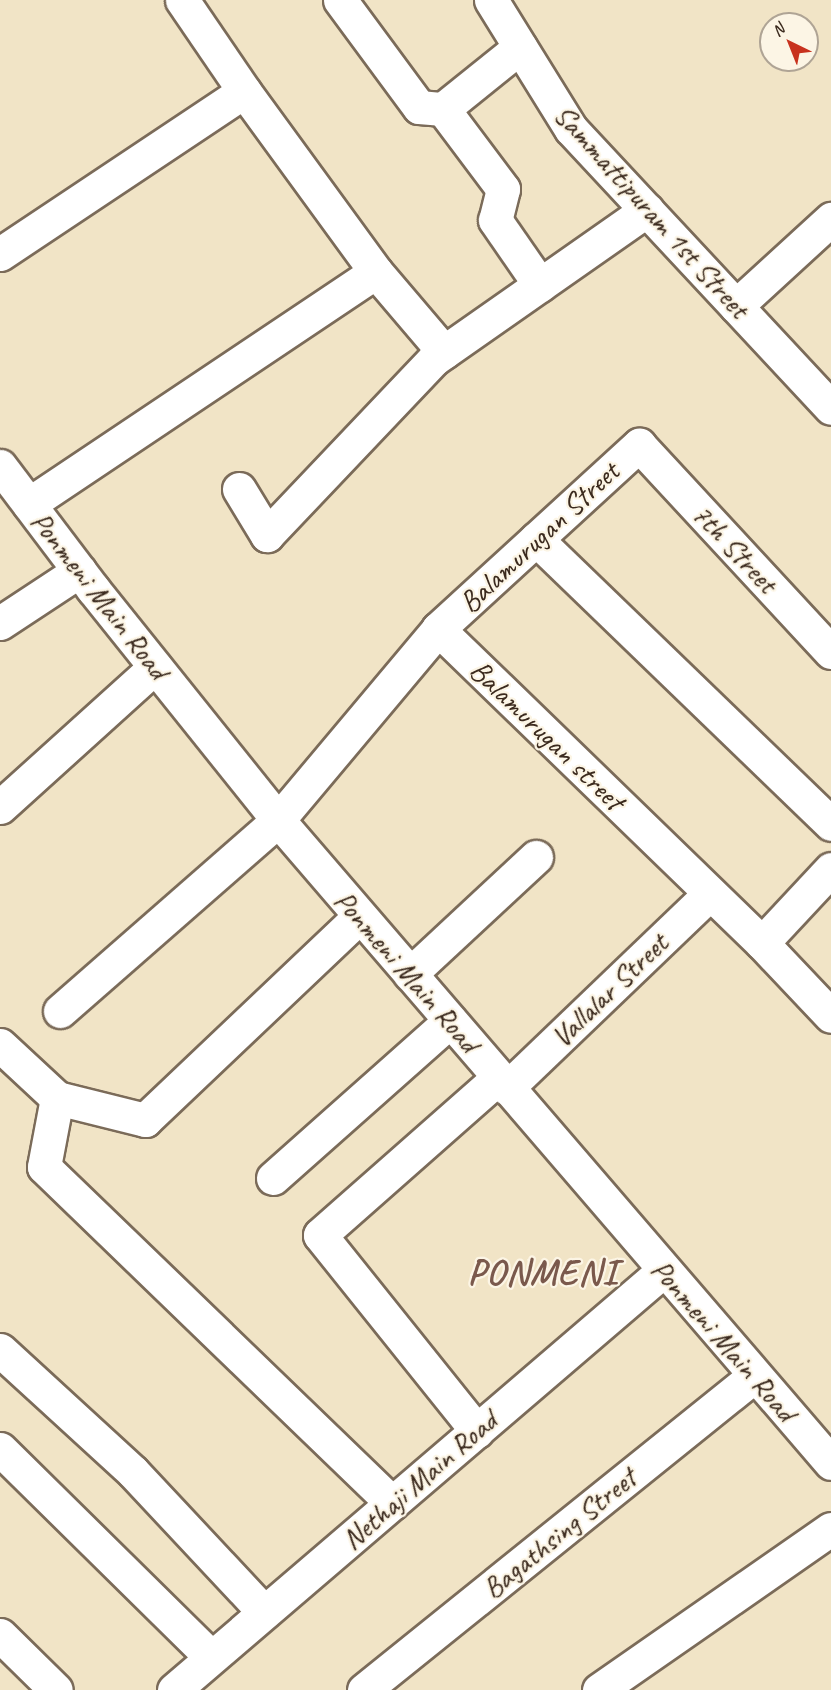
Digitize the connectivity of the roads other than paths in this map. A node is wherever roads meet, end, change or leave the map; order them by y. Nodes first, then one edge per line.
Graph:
1 (182, 0) edge
2 (340, 0) edge
3 (491, 0) edge
4 (520, 47) junction
5 (244, 91) junction
6 (443, 109) junction
7 (646, 210) junction
8 (831, 219) edge
9 (0, 254) edge
10 (376, 272) junction
11 (540, 285) junction
12 (736, 306) junction
13 (444, 352) junction
14 (831, 408) edge
15 (639, 445) joint
16 (0, 466) edge
17 (239, 489) dead end
18 (29, 504) junction
19 (536, 539) junction
20 (79, 571) junction
21 (0, 623) edge
22 (438, 629) junction
23 (831, 652) edge
24 (155, 667) junction
25 (0, 807) edge
26 (278, 820) junction
27 (831, 824) edge
28 (536, 857) dead end
29 (831, 869) edge
30 (710, 893) junction
31 (360, 916) junction
32 (762, 943) junction
33 (410, 974) junction
34 (60, 1011) dead end
35 (831, 1016) edge
36 (450, 1021) junction
37 (0, 1045) edge
38 (503, 1082) junction
39 (57, 1098) junction
40 (273, 1178) dead end
41 (664, 1270) junction
42 (0, 1350) edge
43 (754, 1376) junction
44 (477, 1431) junction
45 (0, 1449) edge
46 (831, 1463) edge
47 (392, 1503) junction
48 (831, 1529) edge
49 (264, 1612) junction
50 (0, 1635) edge
51 (211, 1658) junction
52 (56, 1690) edge
53 (174, 1690) edge
54 (364, 1690) edge
55 (599, 1690) edge

1 - 5 street
2 - 6 street
3 - 4 street, Sammattipuram 1st Street
4 - 6 street
4 - 7 street, Sammattipuram 1st Street
5 - 9 street
5 - 10 street
6 - 11 street
7 - 11 street
7 - 12 street, Sammattipuram 1st Street
8 - 12 street
10 - 13 street
10 - 18 street
11 - 13 street
12 - 14 street, Sammattipuram 1st Street
13 - 17 street
15 - 19 street, Balamurugan Street
15 - 23 street, 7th Street
16 - 18 street, Ponmeni Main Road
18 - 20 street, Ponmeni Main Road
19 - 22 street, Balamurugan Street
19 - 27 street
20 - 21 street
20 - 24 street, Ponmeni Main Road
22 - 26 street, Balamurugan street
22 - 30 street, Balamurugan street
24 - 25 street
24 - 26 street, Ponmeni Main Road
26 - 31 street, Ponmeni Main Road
26 - 34 street, Balamurugan street
28 - 33 street
29 - 32 street
30 - 32 street, Balamurugan street
30 - 38 street, Vallalar Street
31 - 33 street, Ponmeni Main Road
31 - 39 street
32 - 35 street, Balamurugan street
33 - 36 street, Ponmeni Main Road
36 - 38 street, Ponmeni Main Road
36 - 40 street
37 - 39 street
38 - 41 street, Ponmeni Main Road
38 - 44 street, Vallalar Street
39 - 47 street
41 - 43 street, Ponmeni Main Road
41 - 44 street, Nethaji Main Road
42 - 49 street
43 - 46 street, Ponmeni Main Road
43 - 54 street, Bagathsing Street
44 - 47 street, Nethaji Main Road
45 - 51 street
47 - 49 street, Nethaji Main Road
48 - 55 street
49 - 51 street, Nethaji Main Road
50 - 52 street
51 - 53 street, Nethaji Main Road

